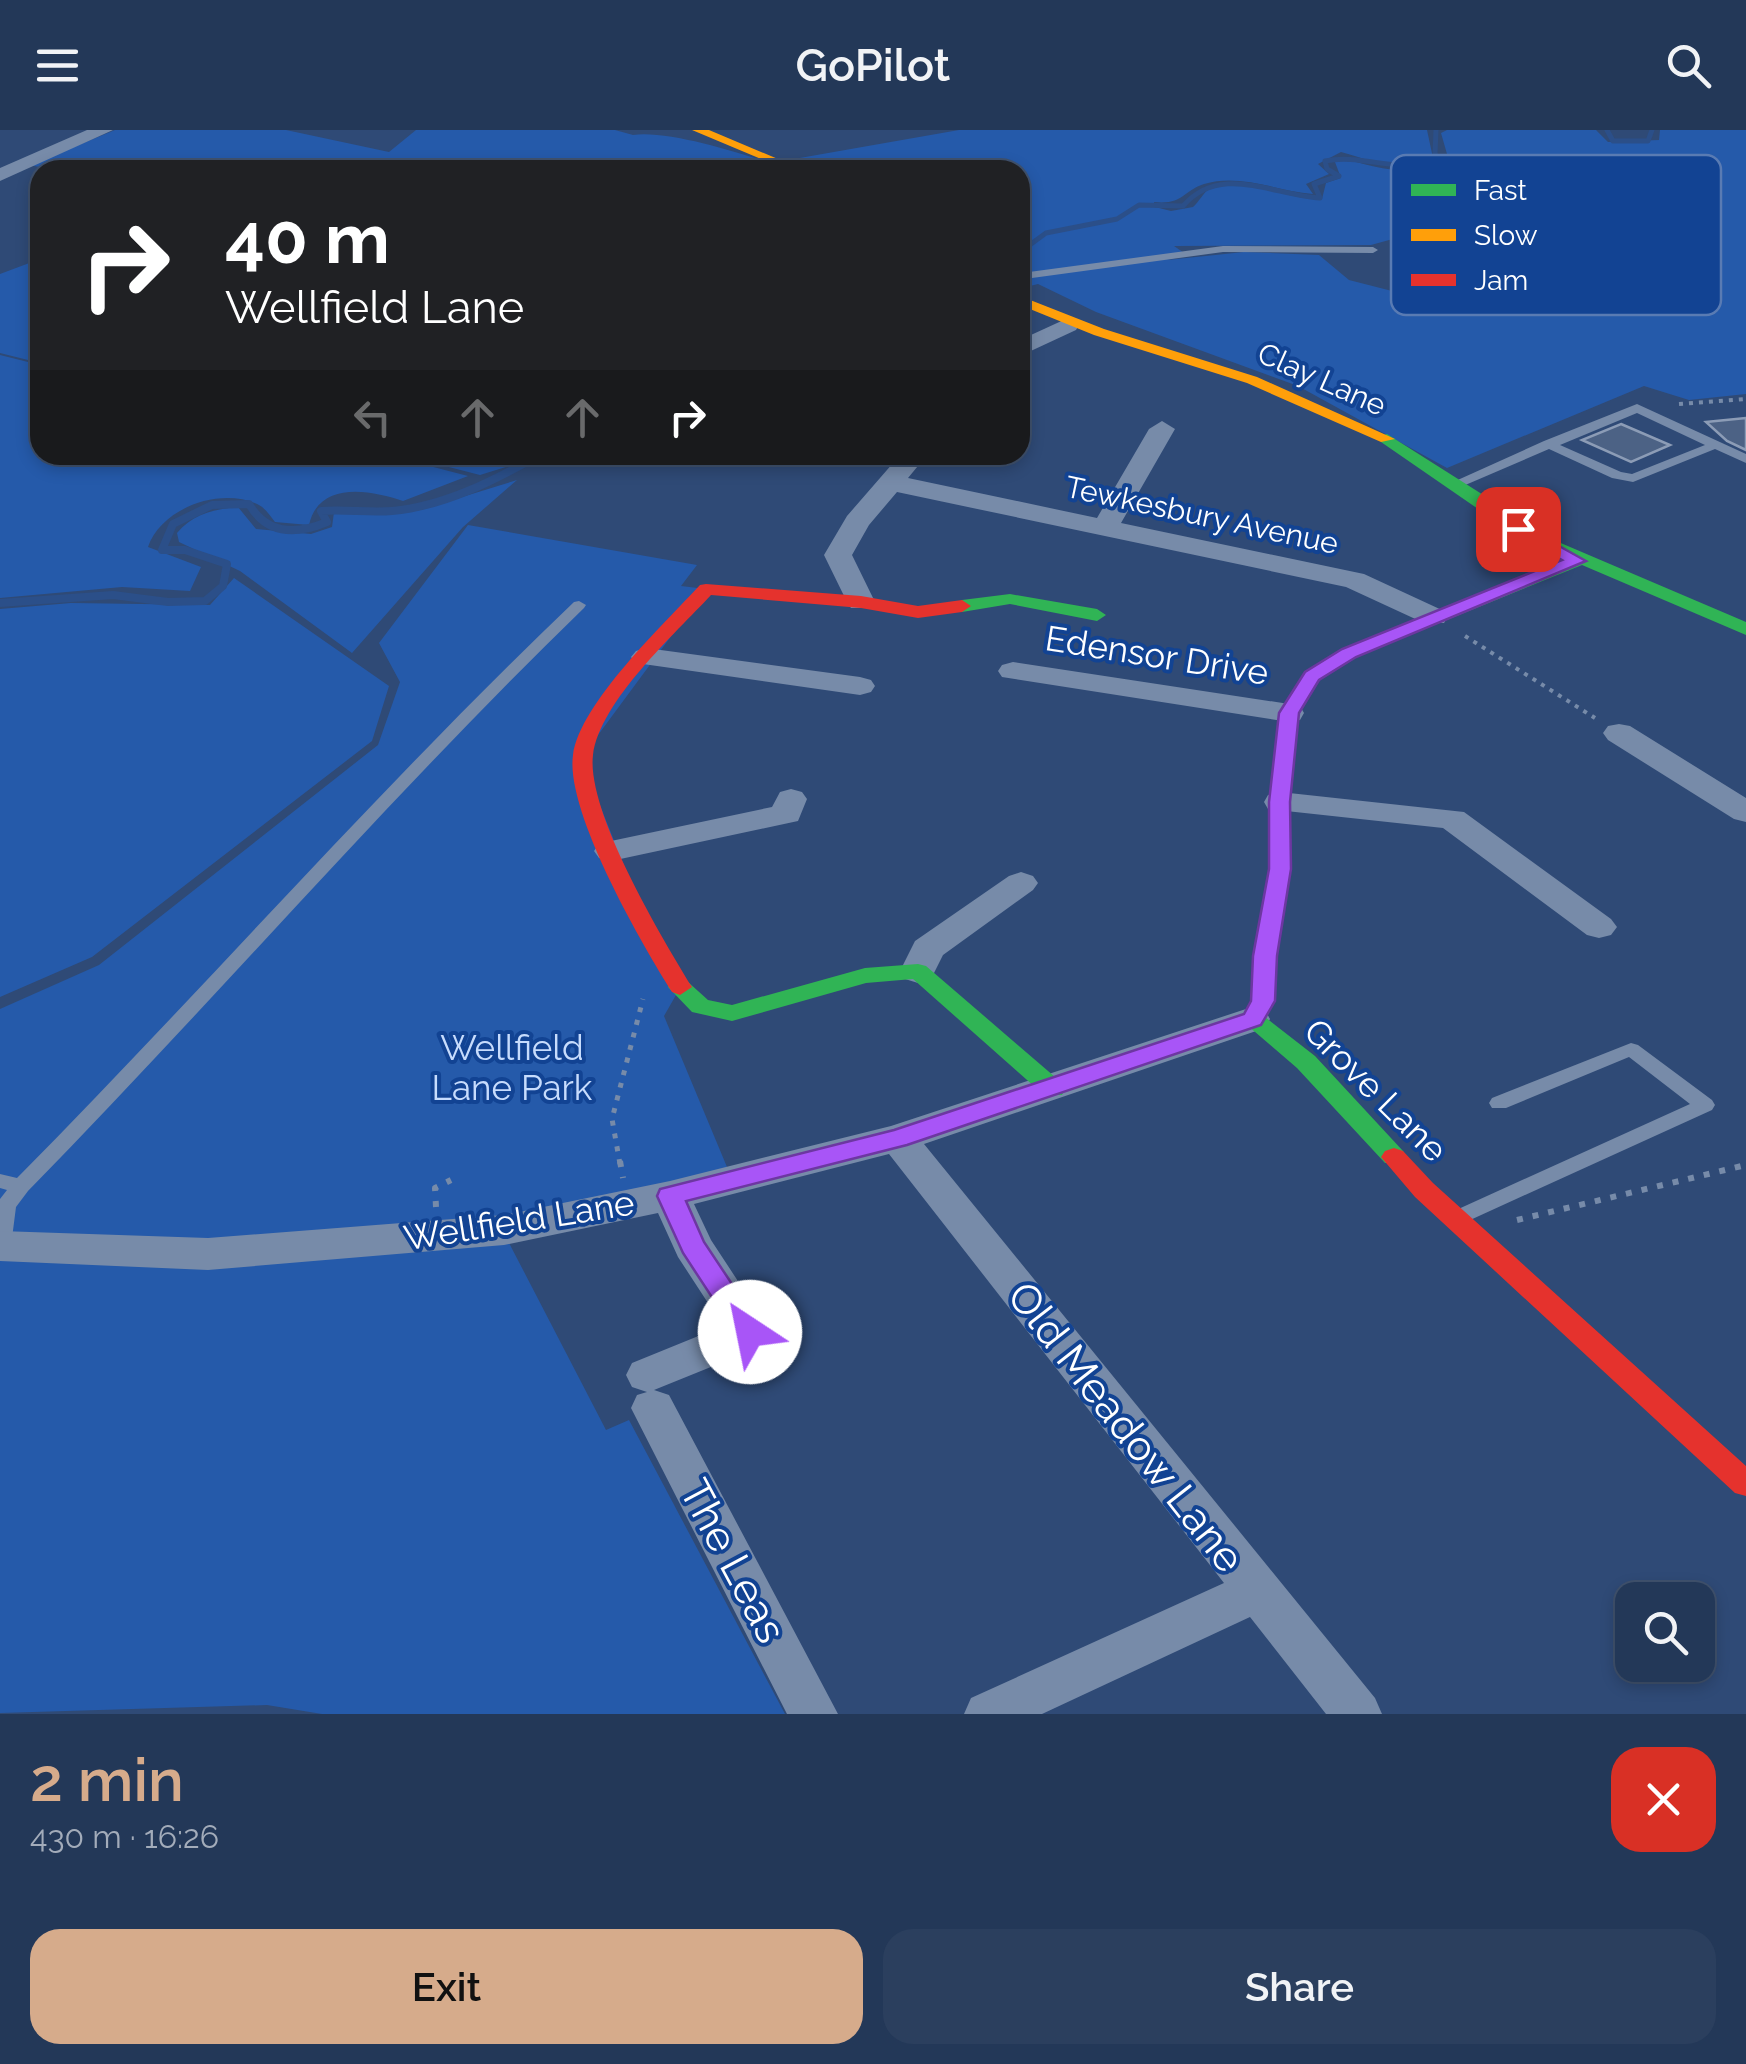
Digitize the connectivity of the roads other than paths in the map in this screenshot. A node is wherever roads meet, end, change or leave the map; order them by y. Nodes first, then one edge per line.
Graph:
1 (102, 130) edge
2 (703, 130) edge
3 (34, 160) edge
4 (774, 160) edge
5 (30, 162) edge
6 (0, 175) edge
7 (1373, 250) dead end
8 (1030, 278) edge
9 (1030, 305) edge
10 (1068, 324) junction
11 (1030, 344) edge
12 (1162, 429) dead end
13 (1548, 444) junction
14 (1715, 445) junction
15 (1746, 459) edge
16 (906, 465) edge
17 (892, 483) junction
18 (1458, 483) junction
19 (1105, 528) junction
20 (1577, 561) junction
21 (861, 602) junction
22 (579, 605) dead end
23 (1097, 614) dead end
24 (1434, 617) junction
25 (1746, 629) edge
26 (646, 657) junction
27 (1014, 671) dead end
28 (860, 686) dead end
29 (1289, 713) junction
30 (1619, 733) road end
31 (791, 799) dead end
32 (1280, 802) junction
33 (1746, 812) edge
34 (612, 851) junction
35 (1020, 883) dead end
36 (1598, 927) dead end
37 (918, 971) junction
38 (1252, 1019) junction
39 (1053, 1089) junction
40 (1498, 1103) dead end
41 (898, 1138) junction
42 (0, 1181) edge
43 (21, 1186) junction
44 (670, 1196) junction
45 (1463, 1226) junction
46 (1, 1246) edge
47 (1746, 1484) edge
48 (1257, 1591) junction
49 (813, 1714) edge
50 (989, 1714) edge
51 (1357, 1714) edge

1 - 3 street
2 - 4 street
5 - 6 street
7 - 8 lane
9 - 10 street, Clay Lane
10 - 11 street
10 - 18 street, Clay Lane
12 - 19 street
13 - 14 lane
13 - 14 lane
13 - 18 lane
14 - 15 lane
16 - 17 street
17 - 19 street, Tewkesbury Avenue
17 - 21 street
18 - 20 street, Clay Lane
19 - 24 street, Tewkesbury Avenue
20 - 24 street, Grove Lane
20 - 25 street, Clay Lane
21 - 23 street
21 - 26 street
22 - 43 lane
24 - 29 street, Grove Lane
26 - 28 street
26 - 34 street
27 - 29 street, Edensor Drive
29 - 32 street, Grove Lane
30 - 33 street
31 - 34 street
32 - 36 street
32 - 38 street, Grove Lane
34 - 37 street
35 - 37 street
37 - 39 street
38 - 39 street, Wellfield Lane
38 - 45 street, Grove Lane
39 - 41 street, Wellfield Lane
40 - 45 lane
41 - 44 street, Wellfield Lane
41 - 48 street, Old Meadow Lane
42 - 43 lane
43 - 46 lane
44 - 46 street, Wellfield Lane
44 - 49 street, The Leas
45 - 47 street, Grove Lane
48 - 50 street
48 - 51 street, Old Meadow Lane

